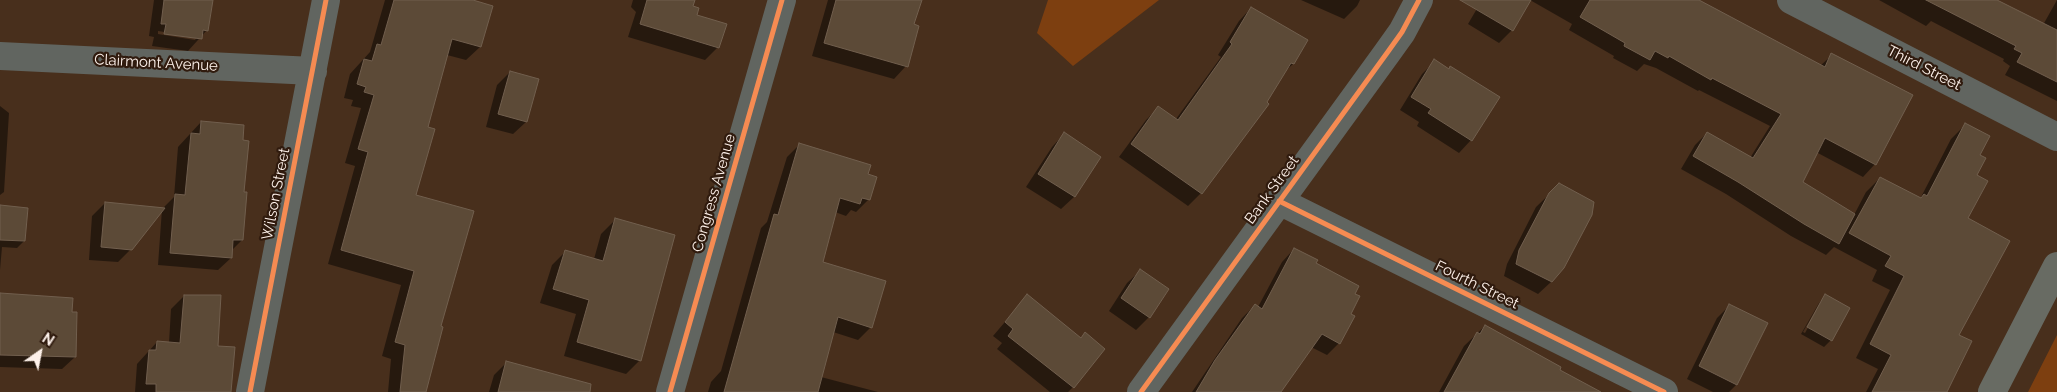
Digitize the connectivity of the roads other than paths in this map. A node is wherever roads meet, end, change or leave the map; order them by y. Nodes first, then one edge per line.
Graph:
1 (326, 0) edge
2 (782, 0) edge
3 (1418, 0) edge
4 (1792, 0) edge
5 (0, 56) edge
6 (313, 71) junction
7 (2057, 137) edge
8 (1279, 201) junction
9 (2057, 266) edge
10 (250, 392) edge
11 (670, 392) edge
12 (1141, 392) edge
13 (1664, 392) edge
14 (1992, 392) edge

1 - 6 street, Wilson Street
2 - 11 street, Congress Avenue
3 - 8 street, Bank Street
4 - 7 street, Third Street
5 - 6 street, Clairmont Avenue
6 - 10 street, Wilson Street
8 - 12 street, Bank Street
8 - 13 street, Fourth Street
9 - 14 main road

